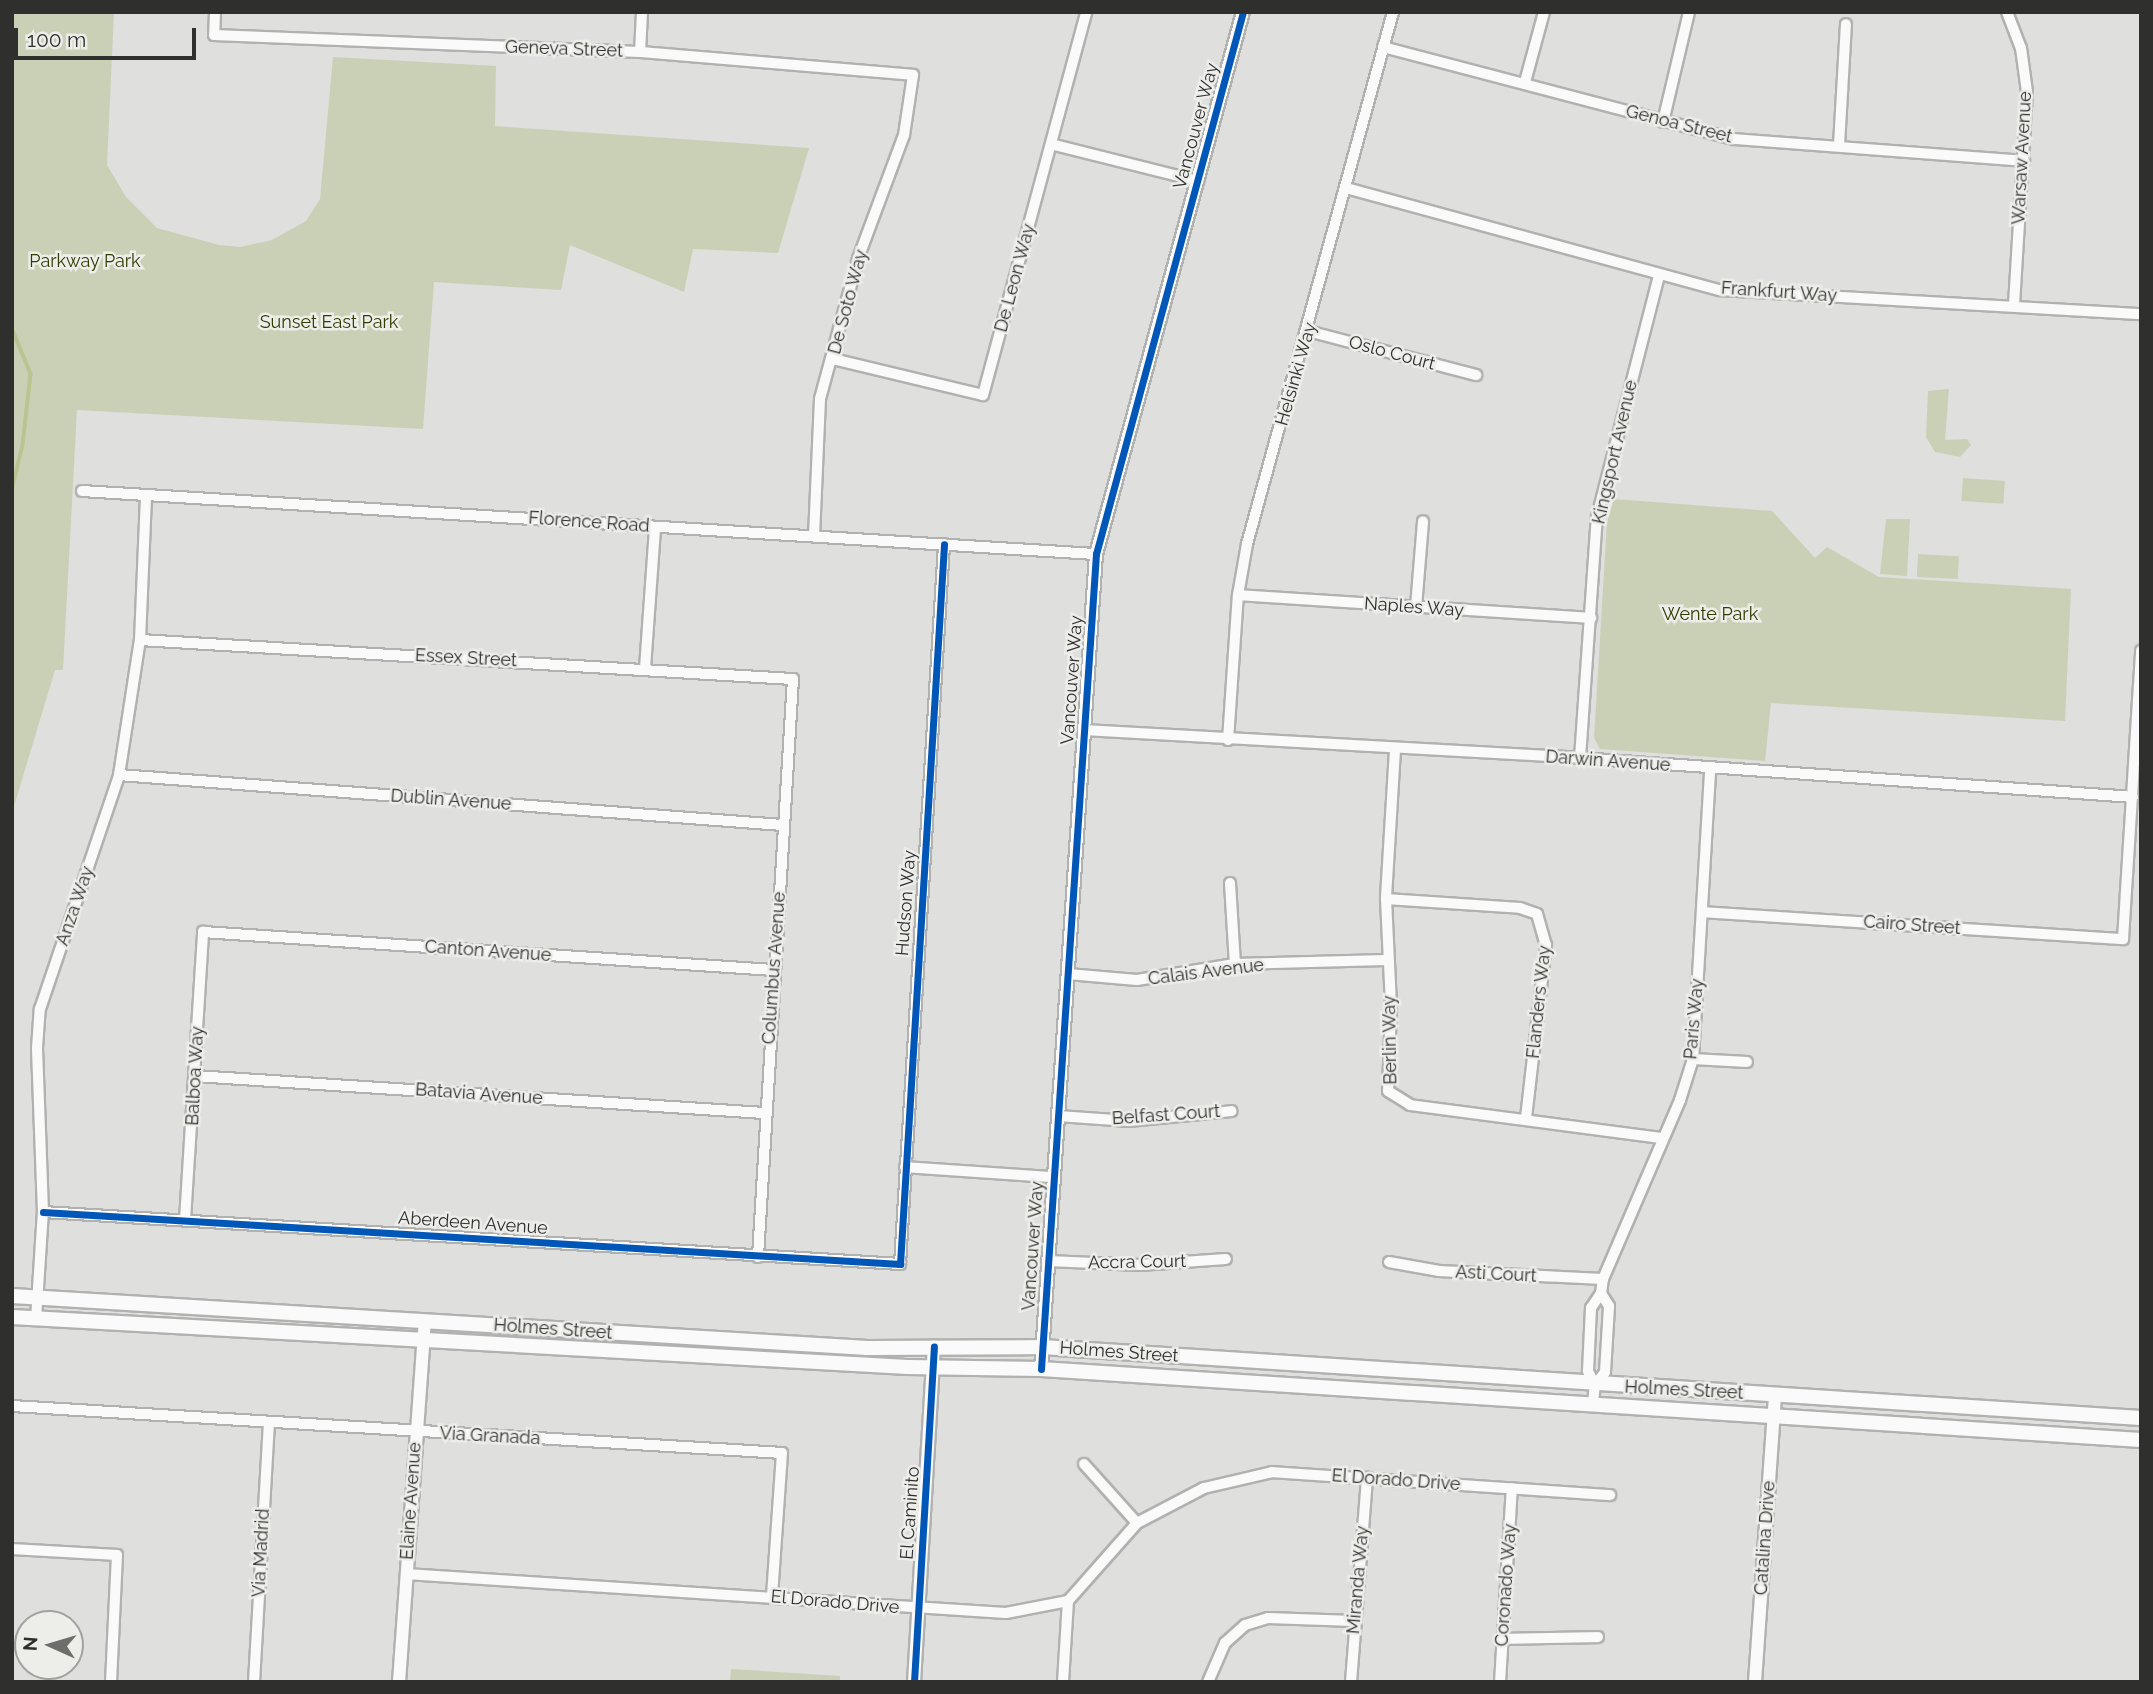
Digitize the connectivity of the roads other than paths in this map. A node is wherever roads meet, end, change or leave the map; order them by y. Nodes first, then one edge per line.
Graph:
1 (215, 12) edge
2 (642, 12) edge
3 (1086, 12) edge
4 (1243, 12) edge
5 (1393, 12) edge
6 (1544, 12) edge
7 (1689, 12) edge
8 (2007, 12) edge
9 (1846, 24) dead end
10 (1383, 47) junction
11 (640, 52) junction
12 (913, 75) joint
13 (1525, 82) junction
14 (1663, 122) junction
15 (1051, 144) junction
16 (1839, 145) junction
17 (2024, 161) junction
18 (1198, 181) junction
19 (1346, 188) junction
20 (1659, 275) junction
21 (2014, 306) junction
22 (2141, 314) edge
23 (1308, 331) junction
24 (833, 359) junction
25 (1476, 375) dead end
26 (82, 491) dead end
27 (146, 495) junction
28 (1423, 522) dead end
29 (655, 527) junction
30 (814, 535) junction
31 (944, 544) junction
32 (1096, 554) junction
33 (1238, 595) junction
34 (1416, 607) junction
35 (1591, 618) junction
36 (140, 640) junction
37 (2141, 651) edge
38 (645, 668) junction
39 (793, 679) joint
40 (1084, 730) junction
41 (1227, 740) junction
42 (1395, 750) junction
43 (1580, 758) junction
44 (1710, 770) junction
45 (119, 775) junction
46 (2133, 797) junction
47 (783, 825) junction
48 (1230, 883) dead end
49 (1386, 899) junction
50 (1702, 912) junction
51 (203, 932) joint
52 (1386, 960) junction
53 (1236, 964) junction
54 (774, 970) junction
55 (1068, 974) junction
56 (1693, 1059) junction
57 (1747, 1062) dead end
58 (195, 1076) junction
59 (1232, 1111) dead end
60 (764, 1113) junction
61 (1058, 1116) junction
62 (1526, 1118) junction
63 (1662, 1138) junction
64 (905, 1167) junction
65 (1052, 1177) junction
66 (43, 1212) junction
67 (185, 1220) junction
68 (758, 1257) junction
69 (1226, 1259) dead end
70 (1048, 1261) junction
71 (1390, 1262) dead end
72 (900, 1264) joint
73 (1603, 1279) junction
74 (1601, 1293) junction
75 (12, 1296) edge
76 (37, 1297) junction
77 (12, 1317) edge
78 (36, 1319) junction
79 (425, 1321) junction
80 (424, 1342) junction
81 (934, 1347) junction
82 (1042, 1347) junction
83 (934, 1367) junction
84 (1041, 1369) junction
85 (1595, 1385) junction
86 (1775, 1395) junction
87 (1593, 1403) junction
88 (12, 1406) edge
89 (1775, 1416) junction
90 (2141, 1418) edge
91 (269, 1423) junction
92 (415, 1431) junction
93 (2141, 1440) edge
94 (1084, 1464) dead end
95 (1367, 1478) junction
96 (1512, 1488) junction
97 (1610, 1495) dead end
98 (1137, 1523) junction
99 (12, 1549) edge
100 (406, 1574) junction
101 (772, 1596) junction
102 (1068, 1601) junction
103 (919, 1609) junction
104 (1354, 1621) junction
105 (1598, 1637) dead end
106 (1502, 1639) junction
107 (110, 1682) edge
108 (254, 1682) edge
109 (399, 1682) edge
110 (914, 1682) edge
111 (1063, 1682) edge
112 (1208, 1682) edge
113 (1351, 1682) edge
114 (1500, 1682) edge
115 (1755, 1682) edge

1 - 11 street, Geneva Street
2 - 11 street
3 - 15 street, De Leon Way
4 - 18 street, Vancouver Way
5 - 10 street, Helsinki Way
6 - 13 street
7 - 14 street
8 - 17 street, Warsaw Avenue
9 - 16 street
10 - 13 street, Genoa Street
10 - 19 street, Helsinki Way
11 - 12 street, Geneva Street
12 - 24 street, De Soto Way
13 - 14 street, Genoa Street
14 - 16 street, Genoa Street
15 - 18 street
15 - 24 street, De Leon Way
16 - 17 street, Genoa Street
17 - 21 street, Warsaw Avenue
18 - 32 street, Vancouver Way
19 - 20 street, Frankfurt Way
19 - 23 street, Helsinki Way
20 - 21 street, Frankfurt Way
20 - 35 street, Kingsport Avenue
21 - 22 street, Frankfurt Way
23 - 25 street, Oslo Court
23 - 33 street, Helsinki Way
24 - 30 street, De Soto Way
26 - 27 street, Florence Road
27 - 29 street, Florence Road
27 - 36 street, Anza Way
28 - 34 street
29 - 30 street, Florence Road
29 - 38 street
30 - 31 street, Florence Road
31 - 32 street, Florence Road
31 - 64 street, Hudson Way
32 - 40 street, Vancouver Way
33 - 34 street, Naples Way
33 - 41 street, Helsinki Way
34 - 35 street, Naples Way
35 - 43 street, Kingsport Avenue
36 - 38 street, Essex Street
36 - 45 street, Anza Way
37 - 46 street
38 - 39 street, Essex Street
39 - 47 street, Columbus Avenue
40 - 41 street, Darwin Avenue
40 - 55 street, Vancouver Way
41 - 42 street, Darwin Avenue
42 - 43 street, Darwin Avenue
42 - 49 street, Berlin Way
43 - 44 street, Darwin Avenue
44 - 46 street, Darwin Avenue
44 - 50 street, Paris Way
45 - 47 street, Dublin Avenue
45 - 66 street, Anza Way
46 - 50 street, Cairo Street
47 - 54 street, Columbus Avenue
48 - 53 street
49 - 52 street, Berlin Way
49 - 62 street, Flanders Way
50 - 56 street, Paris Way
51 - 54 street, Canton Avenue
51 - 58 street, Balboa Way
52 - 53 street, Calais Avenue
52 - 62 street, Berlin Way
53 - 55 street, Calais Avenue
54 - 60 street, Columbus Avenue
55 - 61 street, Vancouver Way
56 - 57 street
56 - 63 street, Paris Way
58 - 60 street, Batavia Avenue
58 - 67 street, Balboa Way
59 - 61 street, Belfast Court
60 - 68 street, Columbus Avenue
61 - 65 street, Vancouver Way
62 - 63 street, Berlin Way
63 - 73 street, Paris Way
64 - 65 street
64 - 72 street, Hudson Way
65 - 70 street, Vancouver Way
66 - 67 street, Aberdeen Avenue
66 - 76 street, Anza Way
67 - 68 street, Aberdeen Avenue
68 - 72 street, Aberdeen Avenue
69 - 70 street, Accra Court
70 - 82 street, Vancouver Way
71 - 73 street, Asti Court
73 - 74 street, Paris Way
74 - 85 street, Paris Way
74 - 85 street, Paris Way
75 - 76 main road, Holmes Street
76 - 78 street, Anza Way
76 - 79 main road, Holmes Street
77 - 78 main road, Holmes Street
78 - 80 main road, Holmes Street
79 - 80 street, Elaine Avenue
79 - 81 main road, Holmes Street
80 - 83 main road, Holmes Street
80 - 92 street, Elaine Avenue
81 - 82 main road, Holmes Street
81 - 83 street, El Caminito
82 - 84 street, Vancouver Way
82 - 85 main road, Holmes Street
83 - 84 main road, Holmes Street
83 - 103 street, El Caminito
84 - 87 main road, Holmes Street
85 - 86 main road, Holmes Street
85 - 87 street, Paris Way
86 - 89 street, Catalina Drive
86 - 90 main road, Holmes Street
87 - 89 main road, Holmes Street
88 - 91 street, Via Granada
89 - 93 main road, Holmes Street
89 - 115 street, Catalina Drive
91 - 92 street, Via Granada
91 - 108 street, Via Madrid
92 - 100 street, Elaine Avenue
92 - 101 street, Via Granada
94 - 98 street
95 - 96 street, El Dorado Drive
95 - 98 street, El Dorado Drive
95 - 104 street, Miranda Way
96 - 97 street, El Dorado Drive
96 - 106 street, Coronado Way
98 - 102 street, El Dorado Drive
99 - 107 street
100 - 101 street, El Dorado Drive
100 - 109 street, Elaine Avenue
101 - 103 street, El Dorado Drive
102 - 103 street, El Dorado Drive
102 - 111 street
103 - 110 street, El Caminito
104 - 112 street
104 - 113 street, Miranda Way
105 - 106 street
106 - 114 street, Coronado Way

